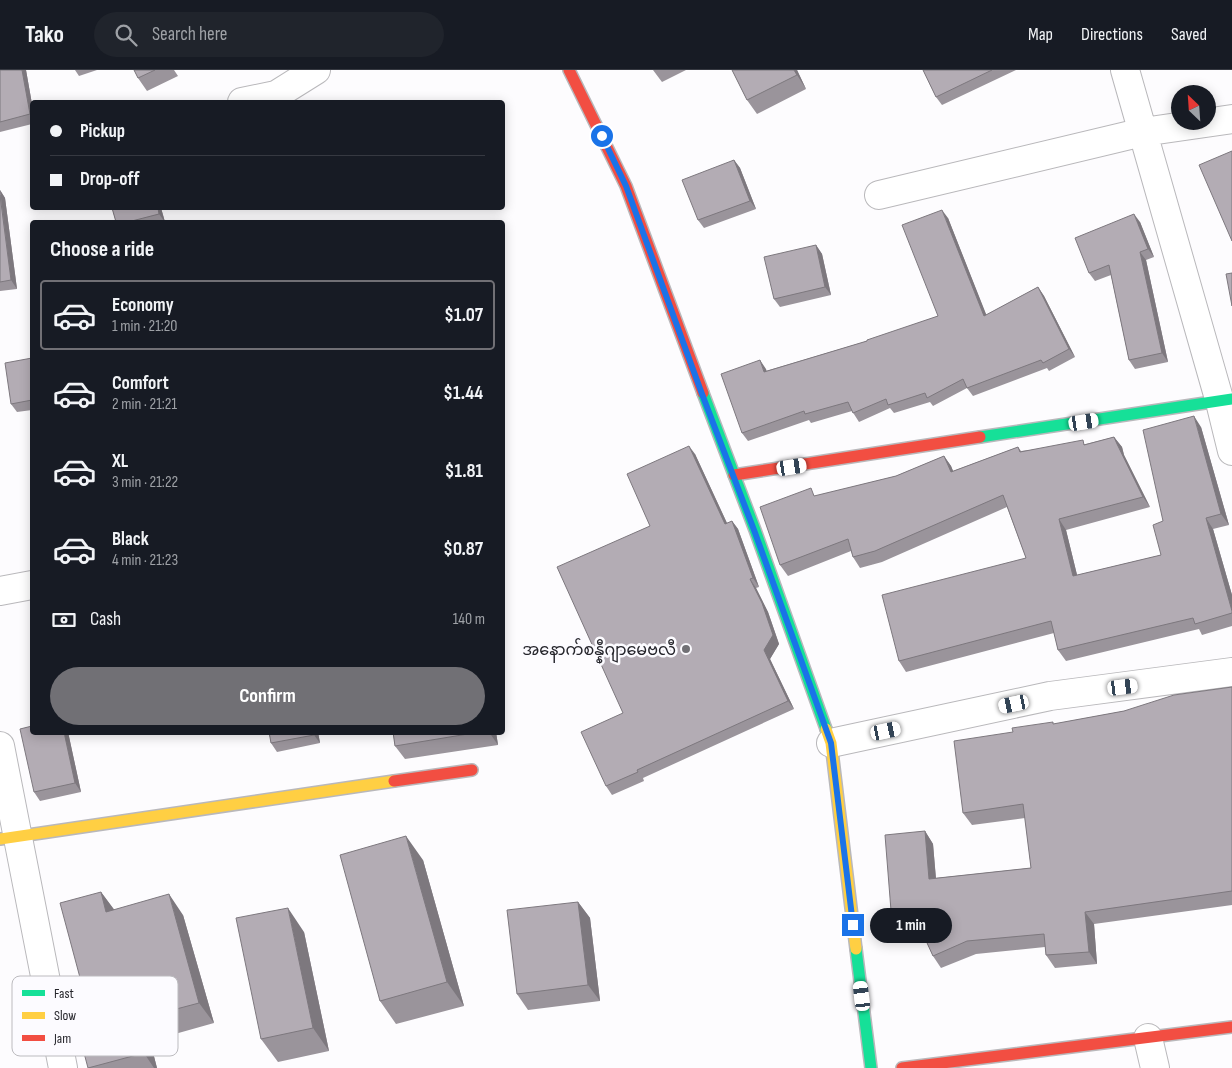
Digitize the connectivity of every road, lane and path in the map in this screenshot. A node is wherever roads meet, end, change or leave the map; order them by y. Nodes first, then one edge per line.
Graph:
1 (316, 70) edge
2 (569, 70) edge
3 (1124, 70) edge
4 (252, 100) edge
5 (1232, 119) edge
6 (1143, 132) junction
7 (879, 195) dead end
8 (1226, 401) edge
9 (1232, 451) edge
10 (734, 475) junction
11 (30, 585) edge
12 (0, 591) edge
13 (1232, 672) edge
14 (831, 743) junction
15 (0, 746) edge
16 (472, 770) dead end
17 (9, 837) edge
18 (41, 976) edge
19 (1232, 1027) edge
20 (1148, 1038) junction
21 (871, 1068) edge
22 (902, 1068) edge
23 (1155, 1068) edge

1 - 4 street
2 - 10 street
3 - 6 street
5 - 6 street
6 - 7 street
6 - 8 street
8 - 9 street
8 - 10 street
10 - 14 street
11 - 12 street
13 - 14 street
14 - 21 street
15 - 17 street
16 - 17 street
17 - 18 street
19 - 20 street
20 - 22 street
20 - 23 street

